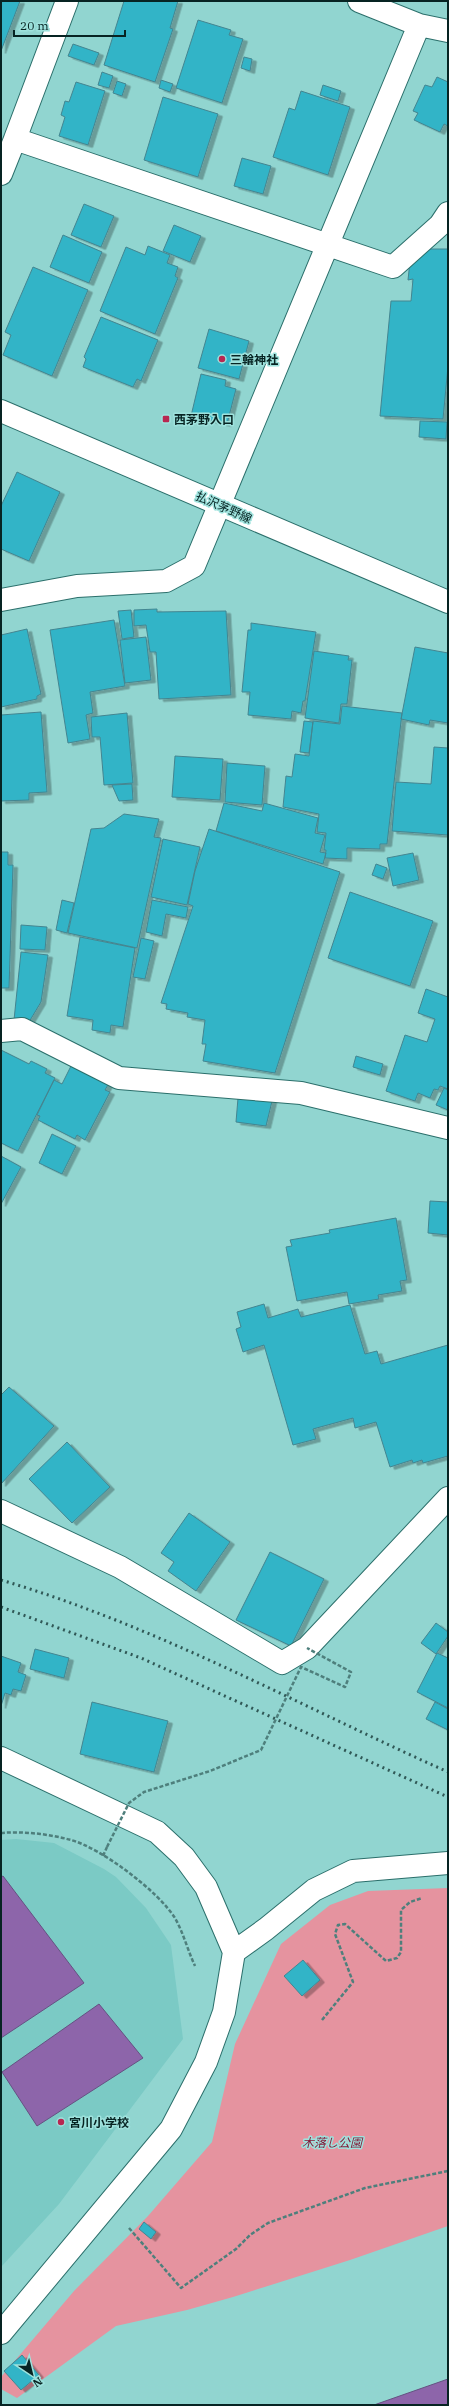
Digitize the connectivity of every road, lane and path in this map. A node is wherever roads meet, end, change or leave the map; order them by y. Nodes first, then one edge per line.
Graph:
1 (67, 1) edge
2 (359, 1) edge
3 (419, 24) junction
4 (448, 31) edge
5 (15, 139) junction
6 (1, 174) edge
7 (448, 213) edge
8 (327, 246) junction
9 (1, 411) edge
10 (220, 505) junction
11 (1, 600) edge
12 (448, 602) edge
13 (1, 1031) edge
14 (448, 1128) edge
15 (448, 1498) edge
16 (1, 1511) edge
17 (307, 1648) junction
18 (1, 1758) edge
19 (1, 1833) edge
20 (104, 1856) junction
21 (448, 1863) edge
22 (429, 1896) dead end
23 (234, 1952) junction
24 (195, 1966) dead end
25 (322, 2020) dead end
26 (448, 2171) edge
27 (128, 2226) dead end
28 (1, 2333) edge

1 - 5 street
2 - 3 street
3 - 4 street
3 - 8 street
5 - 6 street
5 - 8 street
7 - 8 street
8 - 10 street
9 - 10 street, 払沢茅野線
10 - 11 street
10 - 12 street, 払沢茅野線
13 - 14 street
15 - 17 street
16 - 17 street
17 - 20 path, bridge
18 - 23 street
19 - 20 path
20 - 24 path
21 - 23 street
22 - 25 path
23 - 28 street
26 - 27 path

